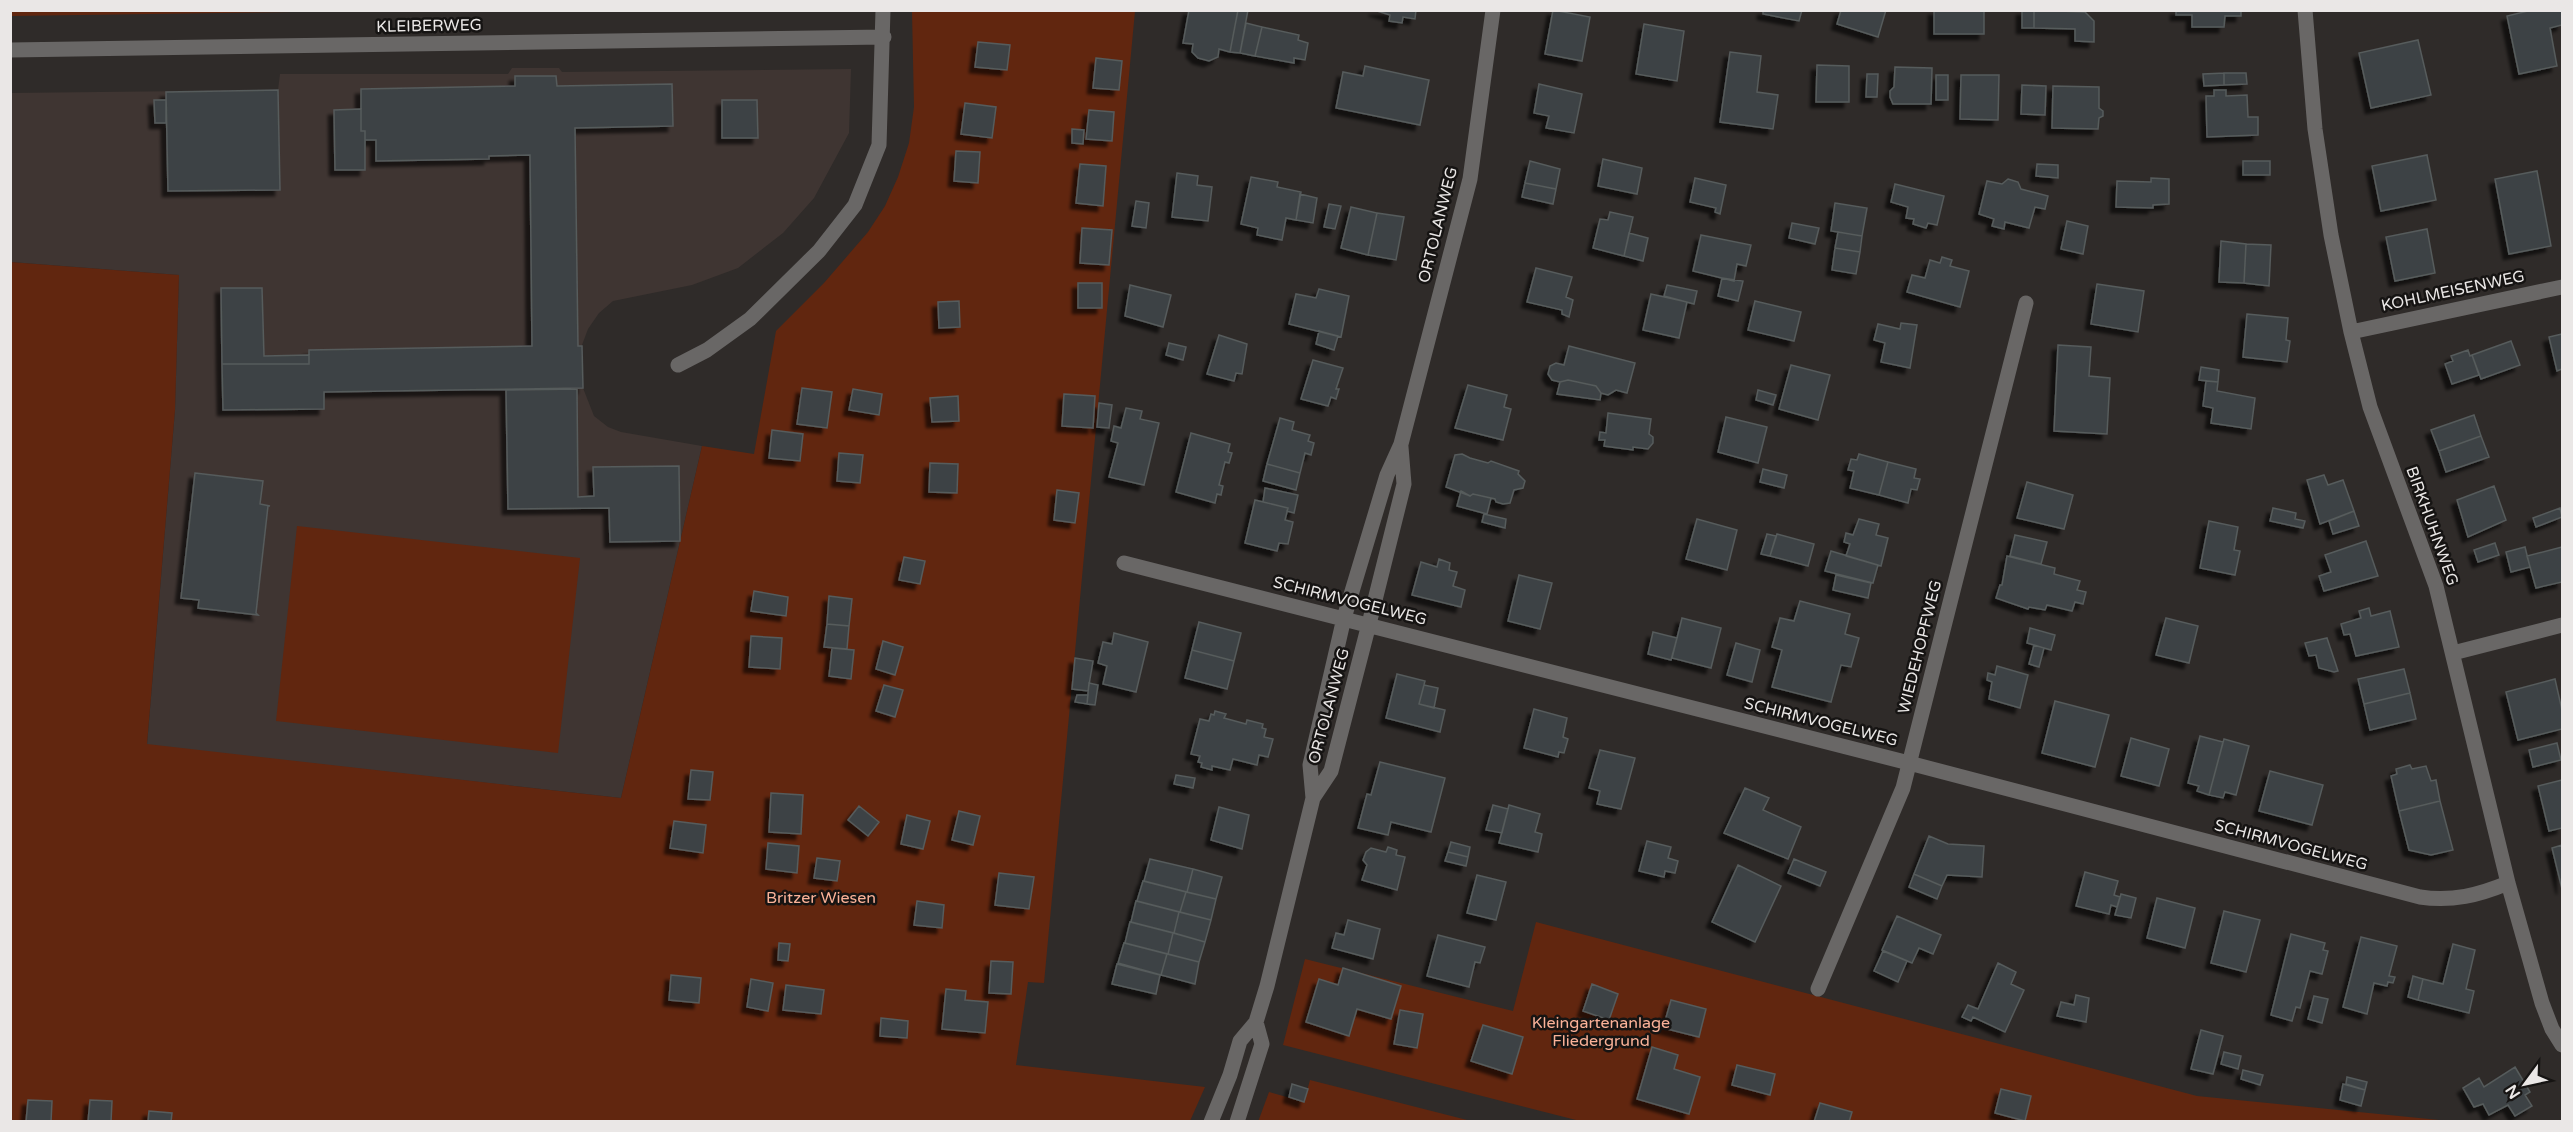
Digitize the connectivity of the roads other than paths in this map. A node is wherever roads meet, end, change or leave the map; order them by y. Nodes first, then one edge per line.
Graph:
1 (883, 10) edge
2 (1493, 10) edge
3 (2305, 10) edge
4 (884, 37) junction
5 (10, 50) edge
6 (2562, 287) edge
7 (2026, 303) dead end
8 (2351, 332) junction
9 (678, 364) dead end
10 (1401, 444) junction
11 (1124, 562) dead end
12 (1344, 618) junction
13 (1369, 624) junction
14 (2562, 625) edge
15 (2453, 653) junction
16 (1909, 763) junction
17 (1313, 798) junction
18 (2508, 883) junction
19 (1818, 989) dead end
20 (1256, 1022) junction
21 (2562, 1046) edge
22 (1211, 1122) edge
23 (1237, 1122) edge

1 - 4 street
2 - 10 street, ORTOLANWEG
3 - 8 street, BIRKHUHNWEG
4 - 5 street, KLEIBERWEG
4 - 9 street
6 - 8 street, KOHLMEISENWEG
7 - 16 street, WIEDEHOPFWEG
8 - 15 street, BIRKHUHNWEG
10 - 12 street, ORTOLANWEG
10 - 13 street, ORTOLANWEG
11 - 12 street, SCHIRMVOGELWEG
12 - 13 street, SCHIRMVOGELWEG
12 - 17 street, ORTOLANWEG
13 - 16 street, SCHIRMVOGELWEG
13 - 17 street, ORTOLANWEG
14 - 15 street
15 - 18 street, BIRKHUHNWEG
16 - 18 street, SCHIRMVOGELWEG
16 - 19 street, WIEDEHOPFWEG
17 - 20 street, ORTOLANWEG
18 - 21 street, BIRKHUHNWEG
20 - 22 street, ORTOLANWEG
20 - 23 street, ORTOLANWEG

